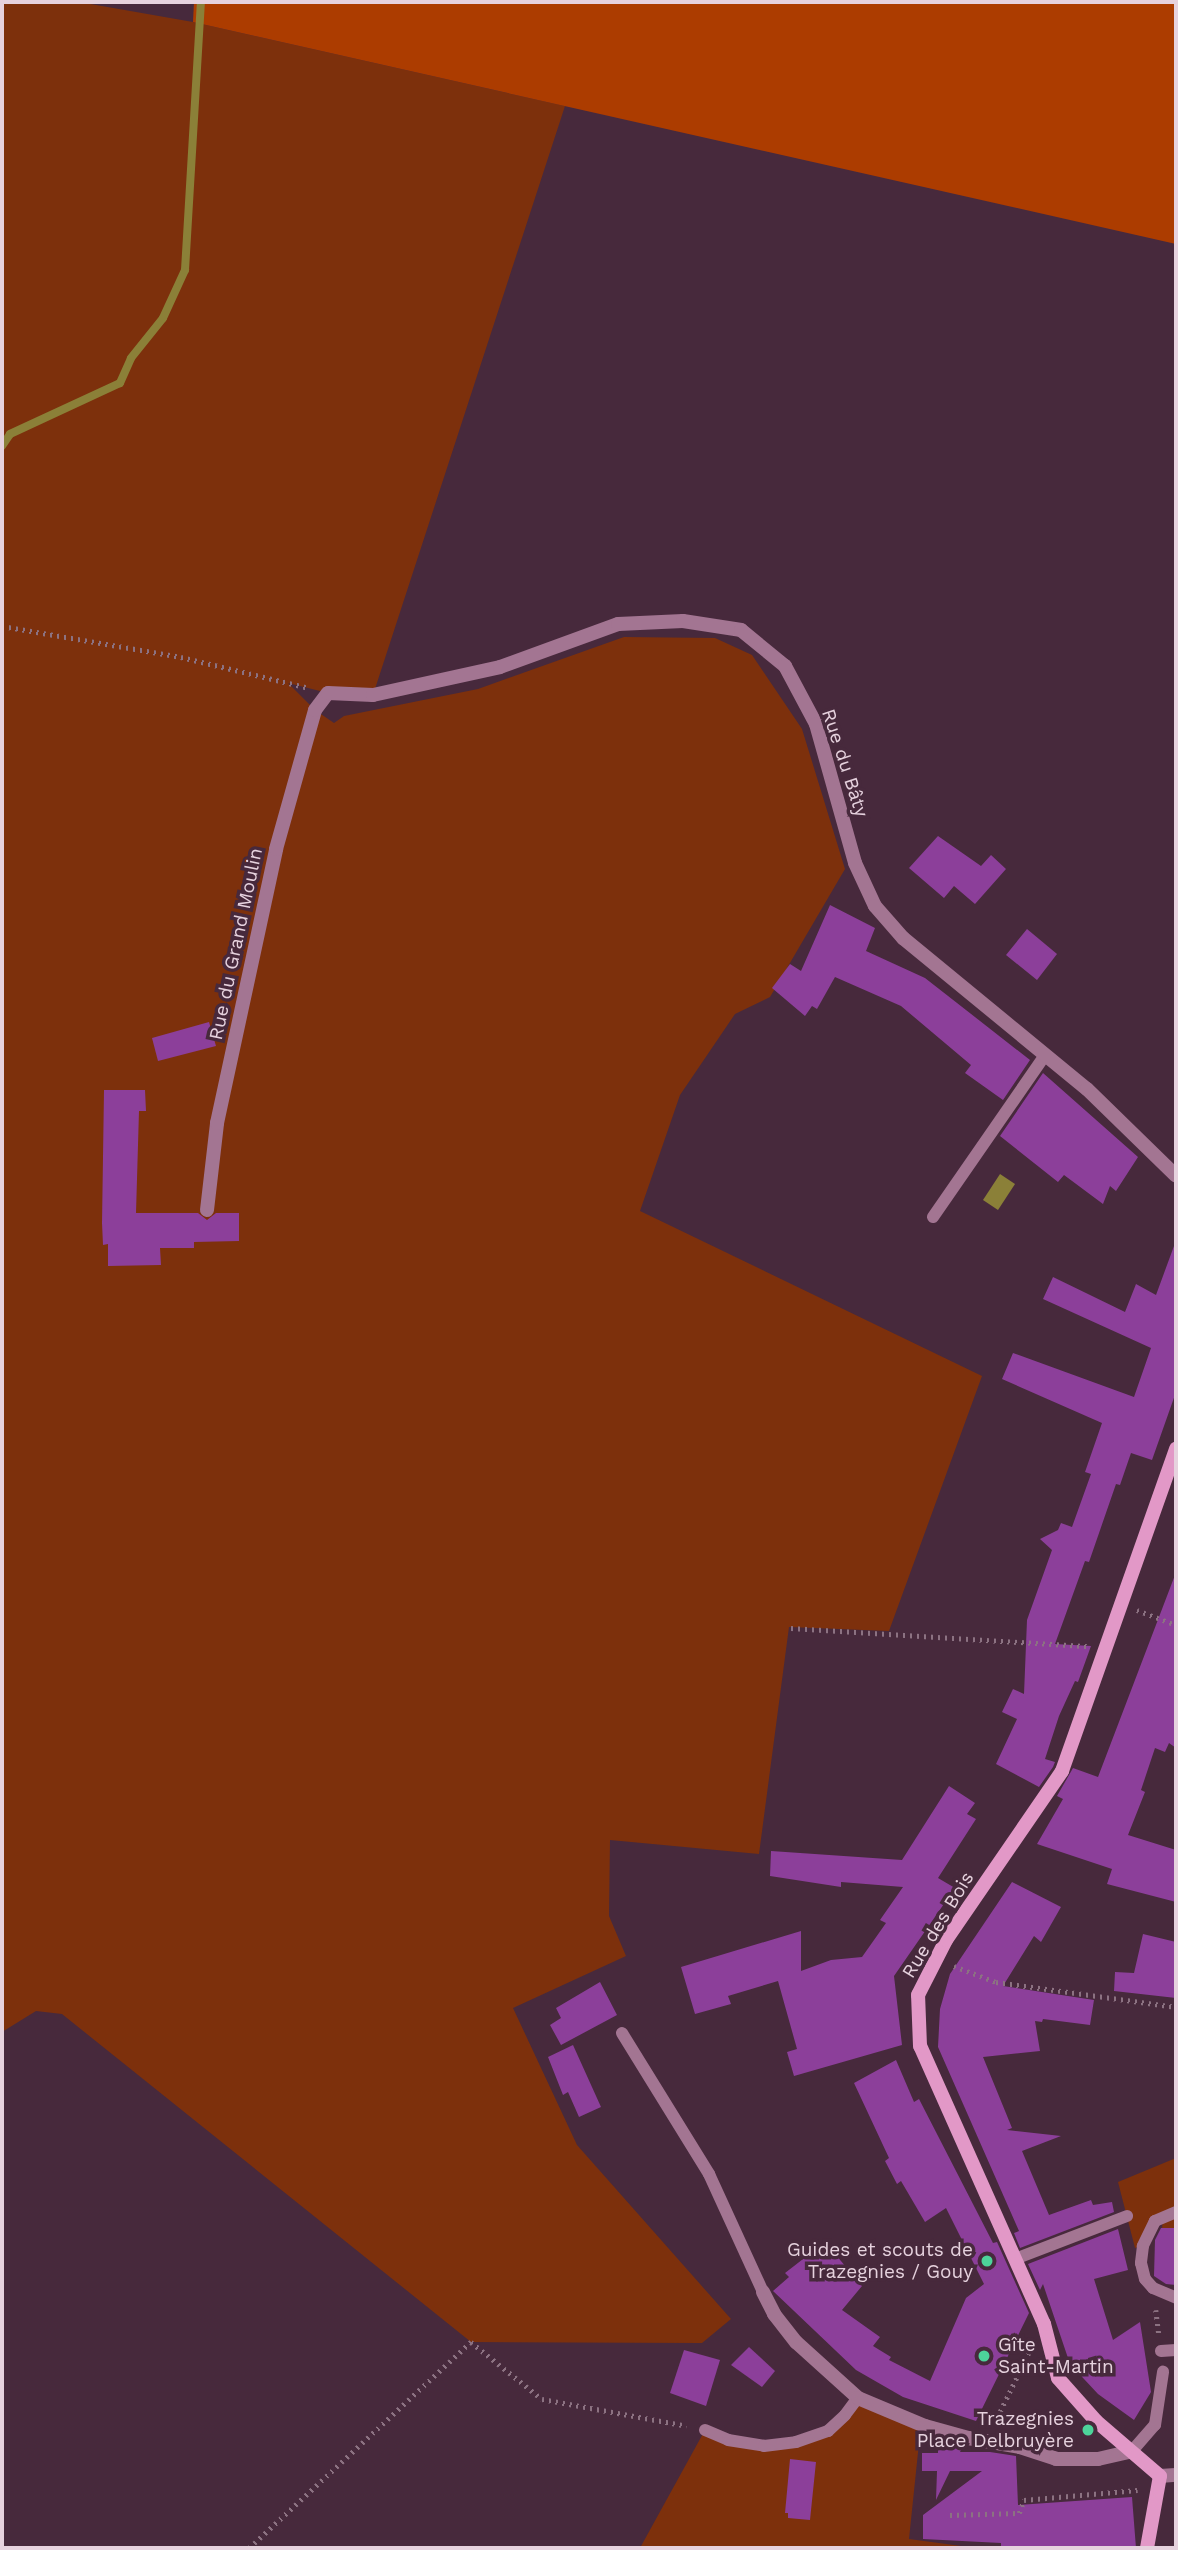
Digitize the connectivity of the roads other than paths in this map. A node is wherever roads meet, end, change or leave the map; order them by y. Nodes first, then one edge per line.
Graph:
1 (328, 692) joint
2 (1045, 1055) junction
3 (1176, 1176) edge
4 (207, 1210) dead end
5 (933, 1217) dead end
6 (1176, 1449) edge
7 (622, 2033) dead end
8 (1176, 2212) edge
9 (1127, 2216) dead end
10 (1015, 2259) junction
11 (763, 2292) joint
12 (1176, 2298) edge
13 (1176, 2350) edge
14 (1161, 2351) dead end
15 (1163, 2372) dead end
16 (858, 2398) junction
17 (705, 2430) road end
18 (1132, 2451) junction
19 (1176, 2475) edge
20 (1160, 2476) junction
21 (1147, 2548) edge

1 - 2 street, Rue du Bâty
1 - 4 street, Rue du Grand Moulin
2 - 3 street, Rue du Bâty
2 - 5 lane
6 - 10 street, Rue des Bois
7 - 11 lane
8 - 12 lane
9 - 10 lane
10 - 18 street, Rue des Bois
11 - 16 street
13 - 14 lane
15 - 18 lane
16 - 17 lane
16 - 18 street
18 - 20 street, Rue des Bois
19 - 20 street
20 - 21 street

